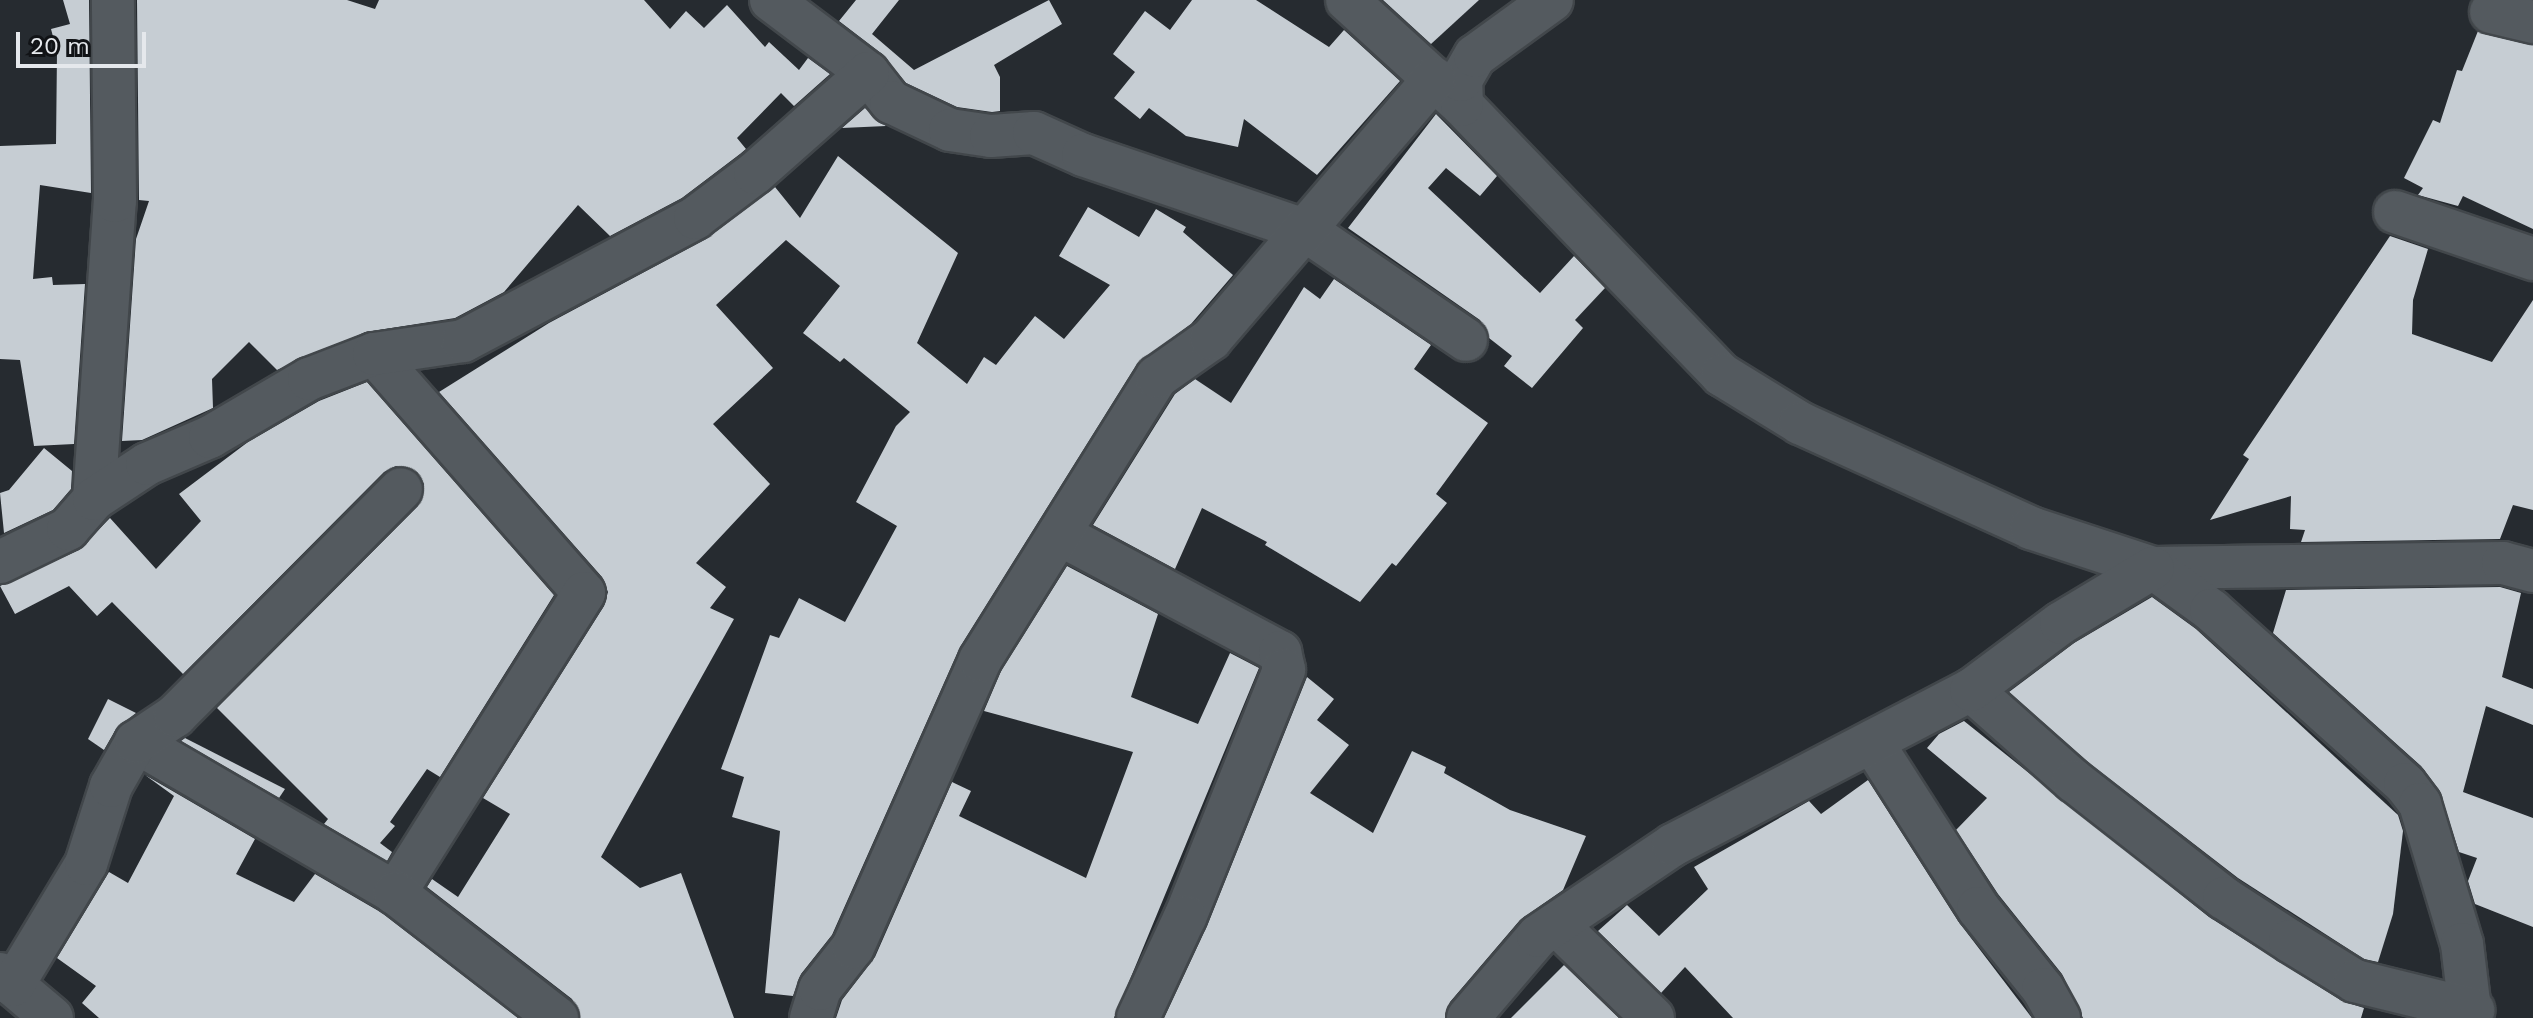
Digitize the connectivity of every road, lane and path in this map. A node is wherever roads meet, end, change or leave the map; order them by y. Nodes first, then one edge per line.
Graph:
1 (113, 0) edge
2 (771, 0) edge
3 (1347, 0) edge
4 (1552, 0) edge
5 (2491, 12) dead end
6 (2533, 22) edge
7 (868, 73) junction
8 (1448, 92) junction
9 (2395, 212) dead end
10 (1305, 230) junction
11 (2533, 259) edge
12 (1466, 340) dead end
13 (374, 354) junction
14 (401, 489) dead end
15 (94, 499) junction
16 (1059, 534) junction
17 (0, 562) edge
18 (2153, 568) junction
19 (2533, 571) edge
20 (1971, 690) junction
21 (136, 742) junction
22 (1872, 742) junction
23 (395, 893) junction
24 (1556, 924) junction
25 (6, 980) edge
26 (2472, 1014) edge
27 (52, 1018) edge
28 (557, 1018) edge
29 (811, 1018) edge
30 (1138, 1018) edge
31 (1468, 1018) edge
32 (1653, 1018) edge
33 (2059, 1018) edge

1 - 15 street
2 - 7 street
3 - 8 street
4 - 8 street
5 - 6 street
7 - 10 street
7 - 13 street
8 - 10 street
8 - 18 street
9 - 11 street
10 - 12 street
10 - 16 street
13 - 15 street
13 - 23 street
14 - 21 street
15 - 17 street
16 - 29 street
16 - 30 street
18 - 19 street
18 - 20 street
18 - 26 street
20 - 22 street
20 - 26 street
21 - 23 street
21 - 25 street
22 - 24 street
22 - 33 street
23 - 28 street
24 - 31 street
24 - 32 street
25 - 27 street

